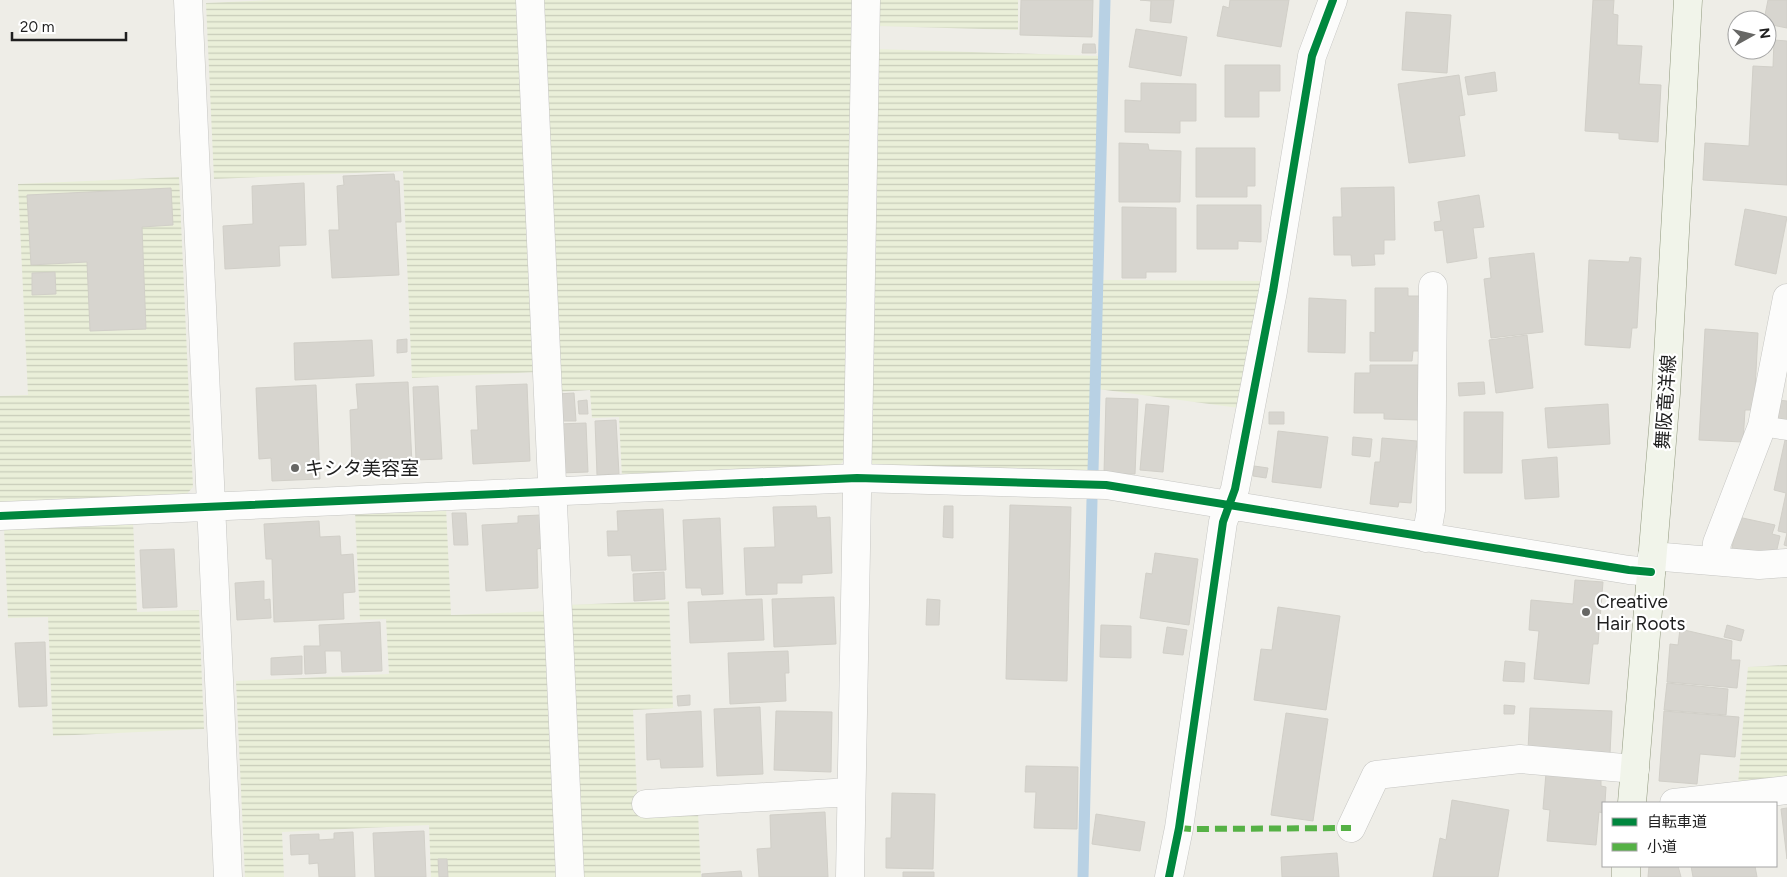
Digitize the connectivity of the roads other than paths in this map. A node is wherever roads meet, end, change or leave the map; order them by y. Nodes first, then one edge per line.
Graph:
1 (188, 0) edge
2 (530, 0) edge
3 (866, 0) edge
4 (1333, 0) edge
5 (1688, 0) edge
6 (1433, 286) dead end
7 (1787, 298) edge
8 (1775, 428) edge
9 (857, 478) junction
10 (552, 492) junction
11 (1229, 506) junction
12 (211, 507) junction
13 (0, 516) edge
14 (1426, 538) junction
15 (1715, 561) junction
16 (1652, 564) junction
17 (1787, 564) edge
18 (1635, 769) junction
19 (1787, 790) edge
20 (852, 792) junction
21 (1633, 802) edge
22 (1683, 802) edge
23 (646, 804) dead end
24 (1351, 828) dead end
25 (228, 877) edge
26 (570, 877) edge
27 (850, 877) edge
28 (1169, 877) edge

1 - 12 street
2 - 10 street
3 - 9 street
4 - 11 street
5 - 16 main road, 舞阪竜洋線
6 - 14 street
7 - 8 street
8 - 15 street
9 - 10 street
9 - 11 street
9 - 20 street
10 - 12 street
10 - 26 street
11 - 14 street
11 - 28 street
12 - 13 street
12 - 25 street
14 - 16 street
15 - 16 street
15 - 17 street
16 - 18 main road, 舞阪竜洋線
18 - 21 main road, 舞阪竜洋線
18 - 24 street
19 - 22 street
20 - 23 street
20 - 27 street

